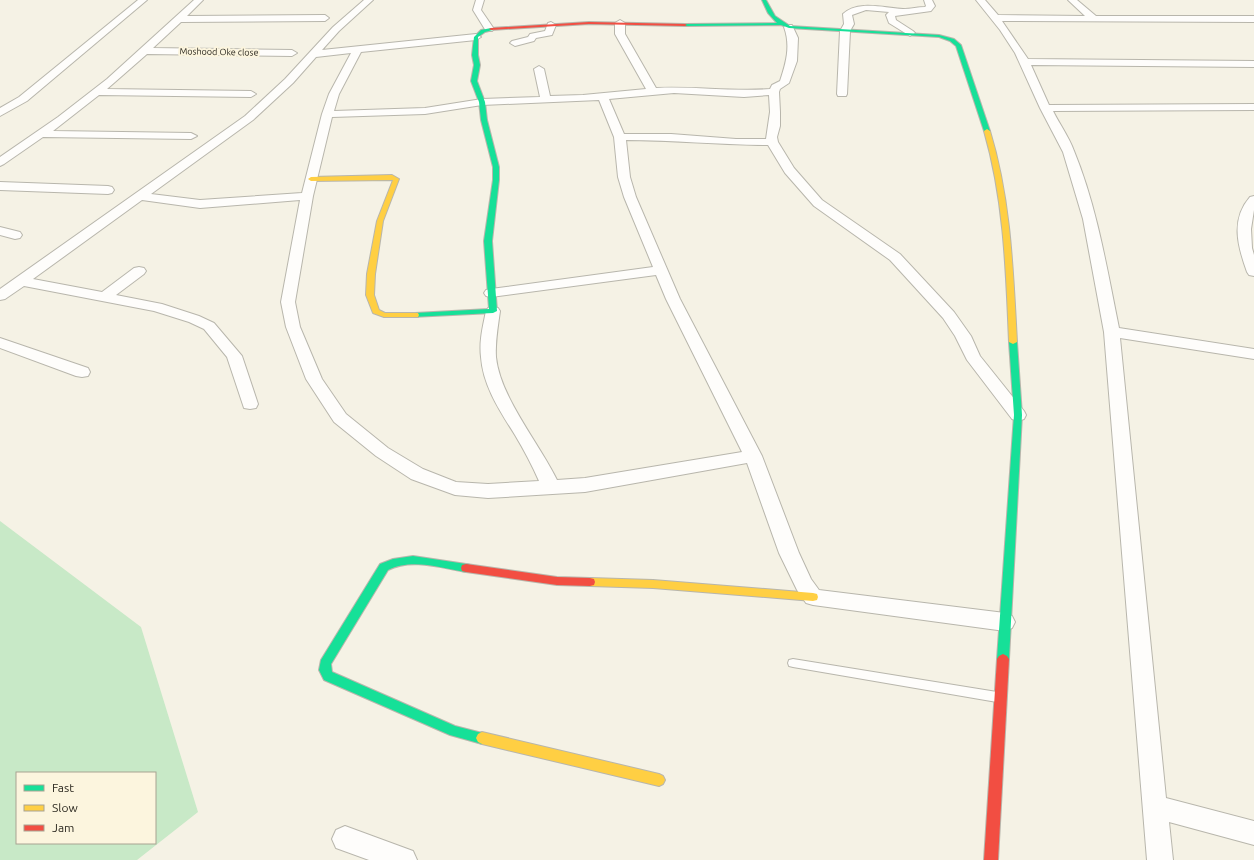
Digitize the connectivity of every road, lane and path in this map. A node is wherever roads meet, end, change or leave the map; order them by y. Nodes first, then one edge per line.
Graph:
1 (143, 0) edge
2 (199, 0) edge
3 (369, 0) edge
4 (480, 0) edge
5 (764, 0) edge
6 (928, 0) edge
7 (980, 0) edge
8 (1072, 0) edge
9 (902, 11) junction
10 (325, 18) dead end
11 (995, 18) junction
12 (1093, 18) junction
13 (178, 19) junction
14 (1254, 19) edge
15 (620, 23) junction
16 (551, 25) junction
17 (784, 25) junction
18 (490, 29) junction
19 (845, 31) junction
20 (910, 33) junction
21 (476, 37) junction
22 (514, 43) dead end
23 (357, 50) junction
24 (146, 51) junction
25 (292, 53) dead end
26 (313, 54) junction
27 (1024, 62) junction
28 (1254, 64) edge
29 (540, 69) dead end
30 (653, 91) junction
31 (97, 92) junction
32 (774, 92) junction
33 (251, 94) dead end
34 (842, 94) dead end
35 (603, 96) junction
36 (546, 100) junction
37 (482, 102) junction
38 (1254, 107) edge
39 (1045, 108) junction
40 (0, 113) edge
41 (327, 114) junction
42 (42, 134) junction
43 (191, 136) dead end
44 (620, 137) junction
45 (772, 142) junction
46 (0, 162) edge
47 (311, 179) junction
48 (0, 186) edge
49 (108, 190) dead end
50 (139, 196) junction
51 (307, 196) junction
52 (1254, 200) edge
53 (0, 231) edge
54 (16, 235) dead end
55 (661, 270) junction
56 (139, 271) dead end
57 (1254, 272) edge
58 (22, 281) junction
59 (492, 293) junction
60 (0, 296) edge
61 (104, 297) junction
62 (493, 310) junction
63 (1112, 332) junction
64 (0, 343) edge
65 (1254, 354) edge
66 (82, 372) dead end
67 (250, 404) dead end
68 (1018, 415) junction
69 (753, 456) junction
70 (550, 488) junction
71 (813, 597) junction
72 (1005, 622) junction
73 (793, 663) dead end
74 (1000, 698) junction
75 (660, 780) dead end
76 (1156, 807) junction
77 (1254, 833) edge
78 (345, 839) dead end
79 (404, 860) edge
80 (991, 860) edge
81 (1160, 860) edge

1 - 40 street
2 - 13 street
3 - 26 street
4 - 18 street
5 - 17 street
6 - 9 street
7 - 11 street
8 - 12 street
9 - 19 street
9 - 20 street
10 - 13 street
11 - 12 street
11 - 27 street
12 - 14 street
13 - 24 street
15 - 16 street
15 - 17 street
15 - 30 street
16 - 18 street
16 - 22 street
17 - 19 street
17 - 32 street
18 - 21 street
19 - 20 street
19 - 34 street
20 - 68 street
21 - 23 street
21 - 37 street
23 - 26 street
23 - 41 street
24 - 25 street, Moshood Oke close
24 - 31 street
26 - 50 street
27 - 28 street
27 - 39 street
29 - 36 street
30 - 32 street
30 - 35 street
31 - 33 street
31 - 42 street
32 - 45 street
35 - 36 street
35 - 44 street
36 - 37 street
37 - 41 street
37 - 59 street
38 - 39 street
39 - 63 street
41 - 47 street
42 - 43 street
42 - 46 street
44 - 45 street
44 - 55 street
45 - 68 street
47 - 51 street
47 - 62 street
48 - 49 street
50 - 51 street
50 - 58 street
51 - 70 street
52 - 57 street
53 - 54 street
55 - 59 street
55 - 69 street
56 - 61 street
58 - 60 street
58 - 61 street
59 - 62 street
61 - 67 street
62 - 70 street
63 - 65 street
63 - 76 street
64 - 66 street
68 - 72 street
69 - 70 street
69 - 71 street
71 - 72 street
71 - 75 street
72 - 74 street
73 - 74 lane
74 - 80 street
76 - 77 street
76 - 81 street
78 - 79 street

